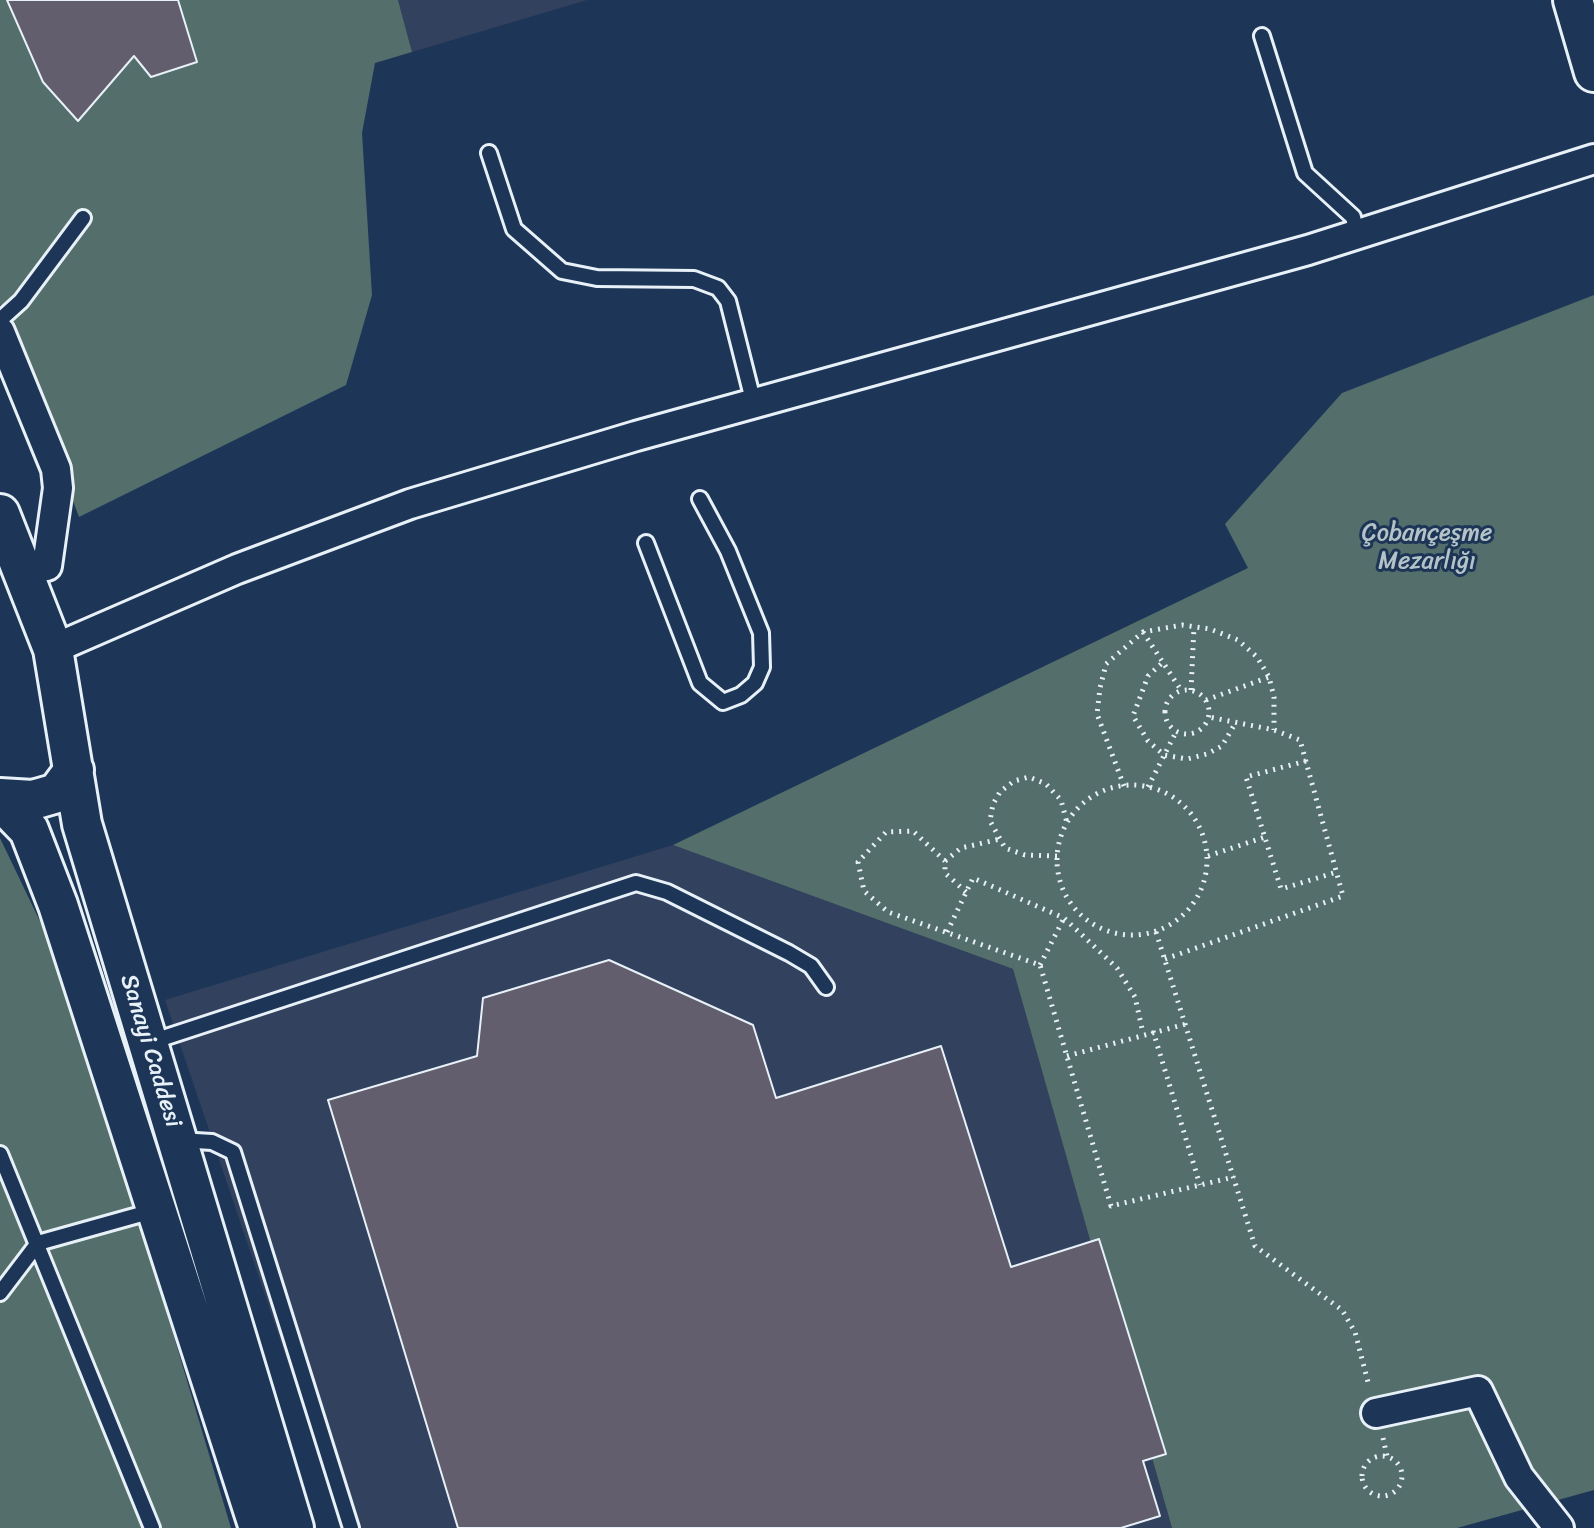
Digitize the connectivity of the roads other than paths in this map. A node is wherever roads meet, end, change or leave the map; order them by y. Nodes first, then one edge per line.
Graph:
1 (1581, 3) edge
2 (1262, 36) dead end
3 (1594, 72) edge
4 (489, 153) dead end
5 (1594, 159) edge
6 (83, 218) dead end
7 (1357, 234) junction
8 (0, 320) edge
9 (0, 332) edge
10 (754, 404) junction
11 (700, 499) dead end
12 (0, 514) edge
13 (646, 543) dead end
14 (11, 563) edge
15 (53, 649) junction
16 (74, 770) junction
17 (0, 799) edge
18 (130, 985) junction
19 (826, 987) dead end
20 (90, 998) junction
21 (148, 1043) junction
22 (177, 1139) junction
23 (0, 1154) edge
24 (156, 1210) junction
25 (38, 1243) junction
26 (1, 1290) edge
27 (1376, 1413) road end
28 (152, 1528) edge
29 (259, 1528) edge
30 (294, 1528) edge
31 (351, 1528) edge
32 (1559, 1528) edge

1 - 3 main road
2 - 7 lane
4 - 10 lane
5 - 7 street
6 - 8 lane
7 - 10 street
9 - 14 street
10 - 15 street
11 - 13 lane
12 - 14 main road, Sanayi Caddesi
14 - 15 main road, Sanayi Caddesi
15 - 16 main road, Sanayi Caddesi
16 - 17 main road
16 - 18 main road, Sanayi Caddesi
17 - 20 main road, Sanayi Caddesi
18 - 20 main road
18 - 21 main road, Sanayi Caddesi
19 - 21 lane
20 - 24 main road, Sanayi Caddesi
21 - 22 main road, Sanayi Caddesi
22 - 30 main road, Sanayi Caddesi
22 - 31 lane
23 - 25 lane
24 - 25 lane
24 - 29 main road, Sanayi Caddesi
25 - 26 lane
25 - 28 lane
27 - 32 street

